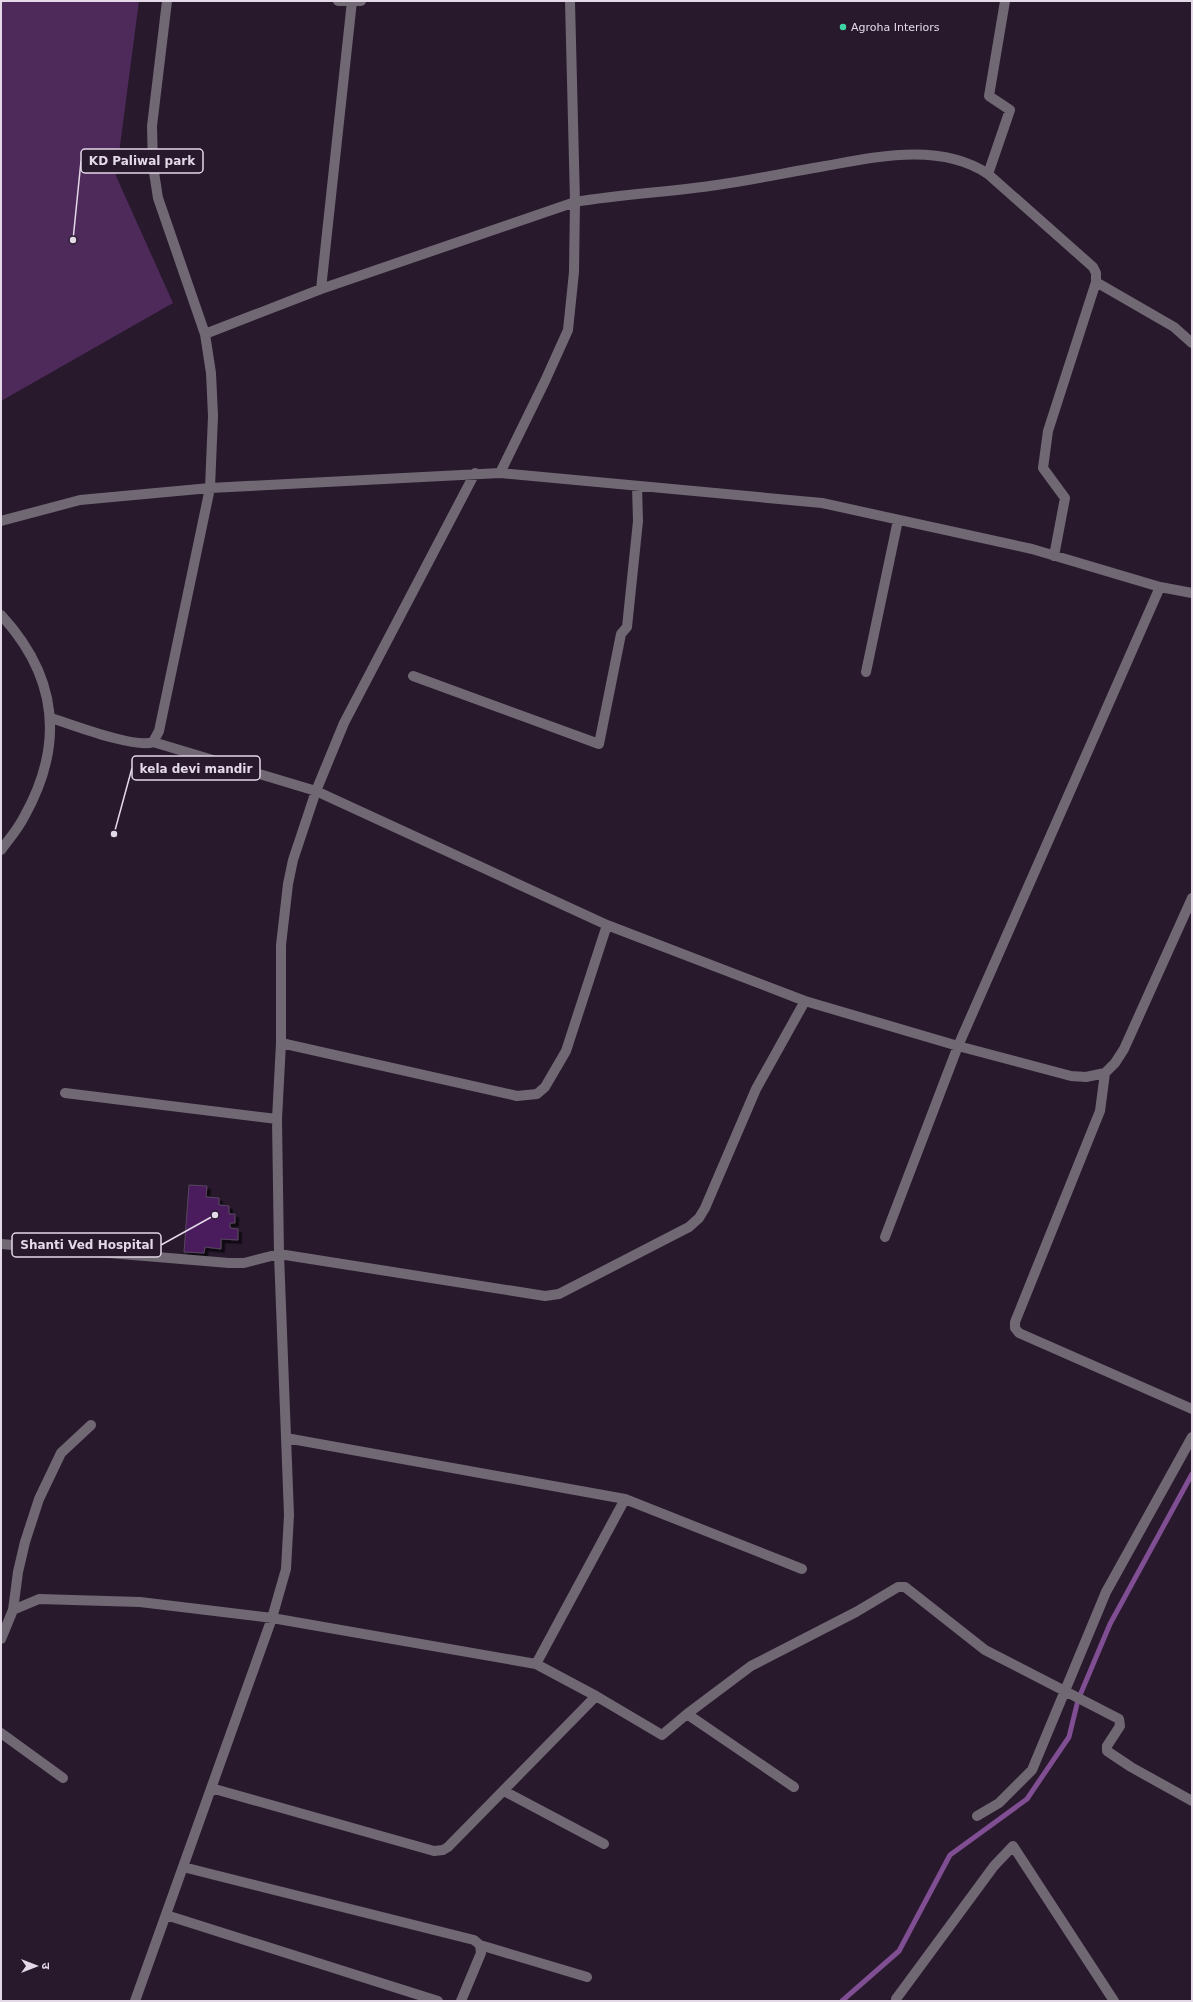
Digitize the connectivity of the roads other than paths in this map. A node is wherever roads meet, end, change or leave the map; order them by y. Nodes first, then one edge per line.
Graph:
1 (167, 1) edge
2 (338, 1) edge
3 (352, 1) edge
4 (361, 1) edge
5 (570, 1) edge
6 (1005, 1) edge
7 (988, 174) junction
8 (575, 202) junction
9 (1096, 282) junction
10 (320, 289) junction
11 (205, 334) junction
12 (1192, 343) edge
13 (475, 473) junction
14 (500, 473) junction
15 (637, 486) junction
16 (210, 488) junction
17 (898, 520) junction
18 (1, 521) edge
19 (1054, 556) junction
20 (1160, 587) junction
21 (1192, 593) edge
22 (1, 615) edge
23 (866, 672) dead end
24 (414, 676) dead end
25 (51, 718) junction
26 (153, 742) junction
27 (316, 791) junction
28 (1, 850) edge
29 (1192, 898) edge
30 (607, 925) junction
31 (805, 1002) junction
32 (280, 1043) junction
33 (958, 1046) junction
34 (1105, 1073) junction
35 (65, 1093) dead end
36 (277, 1119) junction
37 (884, 1237) dead end
38 (1, 1244) edge
39 (279, 1254) junction
40 (1192, 1409) edge
41 (91, 1425) dead end
42 (1192, 1437) edge
43 (286, 1438) junction
44 (625, 1499) junction
45 (802, 1569) dead end
46 (13, 1610) junction
47 (272, 1618) junction
48 (1, 1639) edge
49 (536, 1664) junction
50 (1065, 1693) junction
51 (596, 1696) junction
52 (687, 1714) junction
53 (1, 1733) edge
54 (64, 1778) dead end
55 (794, 1787) dead end
56 (211, 1788) junction
57 (504, 1791) junction
58 (1192, 1801) edge
59 (977, 1816) dead end
60 (604, 1844) dead end
61 (183, 1867) junction
62 (166, 1914) junction
63 (480, 1945) junction
64 (587, 1977) dead end
65 (896, 1999) dead end
66 (135, 2001) edge
67 (438, 2001) edge
68 (461, 2001) edge
69 (1114, 2001) edge

1 - 11 street
2 - 3 street
3 - 4 street
3 - 10 street
5 - 8 street
6 - 7 street
7 - 8 street
7 - 9 street
8 - 10 street
8 - 14 street
9 - 12 street
9 - 19 street
10 - 11 street
11 - 16 street
13 - 14 street
13 - 16 street
13 - 27 street
14 - 15 street
15 - 17 street
15 - 24 street
16 - 18 street
16 - 26 street
17 - 19 street
17 - 23 street
19 - 20 street
20 - 21 street
20 - 33 street
22 - 25 street
25 - 26 street
25 - 28 street
26 - 27 street
27 - 30 street
27 - 32 street
29 - 34 street
30 - 31 street
30 - 32 street
31 - 33 street
31 - 39 street
32 - 36 street
33 - 34 street
33 - 37 street
34 - 40 street
35 - 36 street
36 - 39 street
38 - 39 street
39 - 43 street
41 - 46 street
42 - 50 street
43 - 44 street
43 - 47 street
44 - 45 street
44 - 49 street
46 - 47 street
46 - 48 street
47 - 49 street
47 - 56 street
49 - 51 street
50 - 52 street
50 - 58 street
50 - 59 street
51 - 52 street
51 - 57 street
52 - 55 street
53 - 54 street
56 - 57 street
56 - 61 street
57 - 60 street
61 - 62 street
61 - 63 street
62 - 66 street
62 - 67 street
63 - 64 street
63 - 68 street
65 - 69 street

